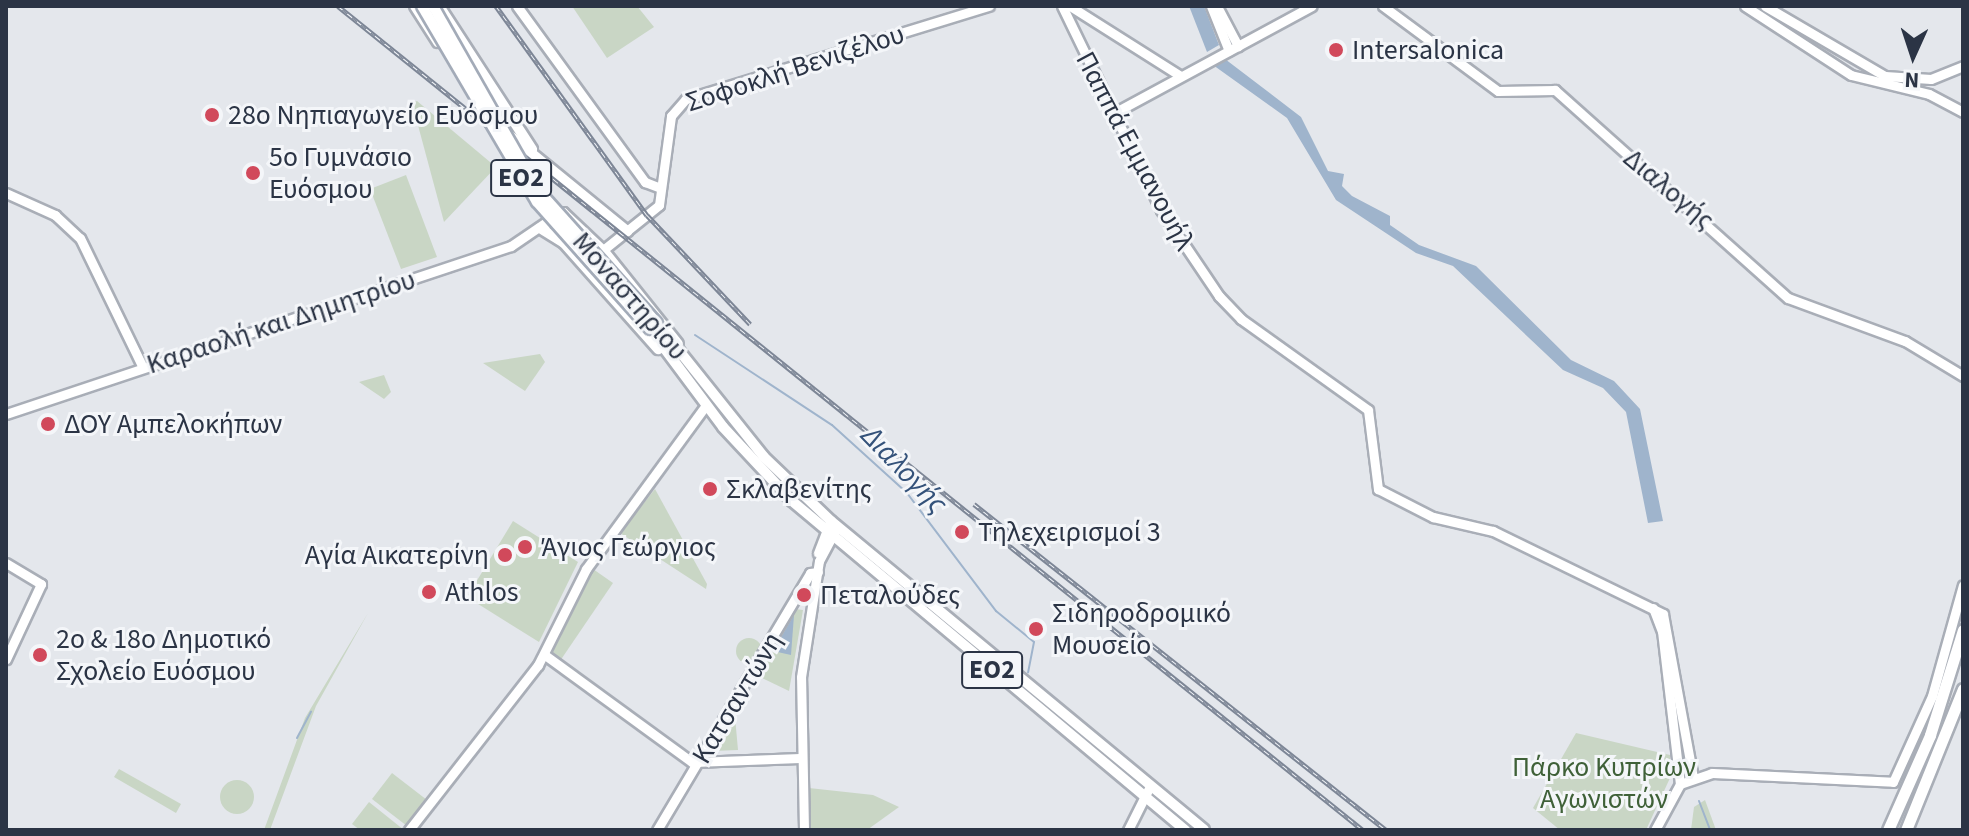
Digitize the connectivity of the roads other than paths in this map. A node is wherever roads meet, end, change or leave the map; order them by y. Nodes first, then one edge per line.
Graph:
1 (415, 6) edge
2 (422, 6) edge
3 (436, 6) edge
4 (517, 6) edge
5 (989, 6) edge
6 (1062, 6) edge
7 (1070, 6) edge
8 (1211, 6) edge
9 (1217, 6) edge
10 (1312, 6) edge
11 (1383, 6) edge
12 (1745, 6) edge
13 (1768, 7) edge
14 (1231, 31) junction
15 (1260, 34) junction
16 (1230, 50) junction
17 (1963, 66) edge
18 (1179, 75) junction
19 (1963, 112) edge
20 (1112, 114) junction
21 (537, 158) junction
22 (661, 188) junction
23 (6, 193) edge
24 (540, 228) junction
25 (627, 231) junction
26 (603, 250) junction
27 (654, 326) junction
28 (683, 357) junction
29 (143, 368) junction
30 (1963, 376) edge
31 (690, 383) junction
32 (706, 405) junction
33 (6, 412) edge
34 (835, 524) junction
35 (827, 533) junction
36 (6, 563) edge
37 (819, 566) junction
38 (1963, 585) edge
39 (1653, 608) junction
40 (1963, 630) edge
41 (545, 655) junction
42 (6, 659) edge
43 (1963, 689) edge
44 (802, 758) junction
45 (699, 762) junction
46 (1125, 772) junction
47 (1693, 778) junction
48 (1680, 784) junction
49 (1147, 790) junction
50 (409, 830) edge
51 (657, 830) edge
52 (804, 830) edge
53 (1128, 830) edge
54 (1185, 830) edge
55 (1204, 830) edge
56 (1655, 830) edge
57 (1888, 830) edge
58 (1906, 830) edge

1 - 21 main road
2 - 27 main road, Μοναστηρίου / ΕΟ2, bridge
3 - 21 main road
3 - 27 main road, Μοναστηρίου / ΕΟ2, bridge
4 - 22 street
5 - 22 street, Σοφοκλή Βενιζέλου
6 - 20 street, Παππά Εμμανουήλ
7 - 18 street
8 - 16 street
9 - 14 street
10 - 15 street
11 - 30 street, Διαλογής
12 - 19 street
13 - 17 street
14 - 15 street
14 - 16 street
15 - 16 street
16 - 18 street
18 - 20 street
20 - 39 street, Παππά Εμμανουήλ
21 - 25 main road
22 - 25 street, Σοφοκλή Βενιζέλου
23 - 29 street
24 - 26 street, Καραολή και Δημητρίου
24 - 29 street, Καραολή και Δημητρίου
24 - 31 main road
25 - 26 street, Σοφοκλή Βενιζέλου
26 - 28 main road
27 - 28 main road, Μοναστηρίου / ΕΟ2
27 - 31 main road, Μοναστηρίου / ΕΟ2
28 - 34 main road, Μοναστηρίου / ΕΟ2
29 - 33 street, Καραολή και Δημητρίου
31 - 32 main road, Μοναστηρίου / ΕΟ2
32 - 35 main road, Μοναστηρίου / ΕΟ2
32 - 41 street
34 - 35 street
34 - 46 main road, Μοναστηρίου / ΕΟ2
35 - 37 street
35 - 46 main road, ΕΟ2
36 - 42 street
37 - 44 street
37 - 45 street, Κατσαντώνη
38 - 47 street
39 - 47 street
39 - 48 street
40 - 57 highway
41 - 45 street
41 - 50 street
43 - 58 highway
44 - 45 street
44 - 52 street
45 - 51 street, Κατσαντώνη
46 - 49 main road, ΕΟ2
47 - 48 street
48 - 56 street
49 - 53 street
49 - 54 main road, ΕΟ2
49 - 55 main road, ΕΟ2

